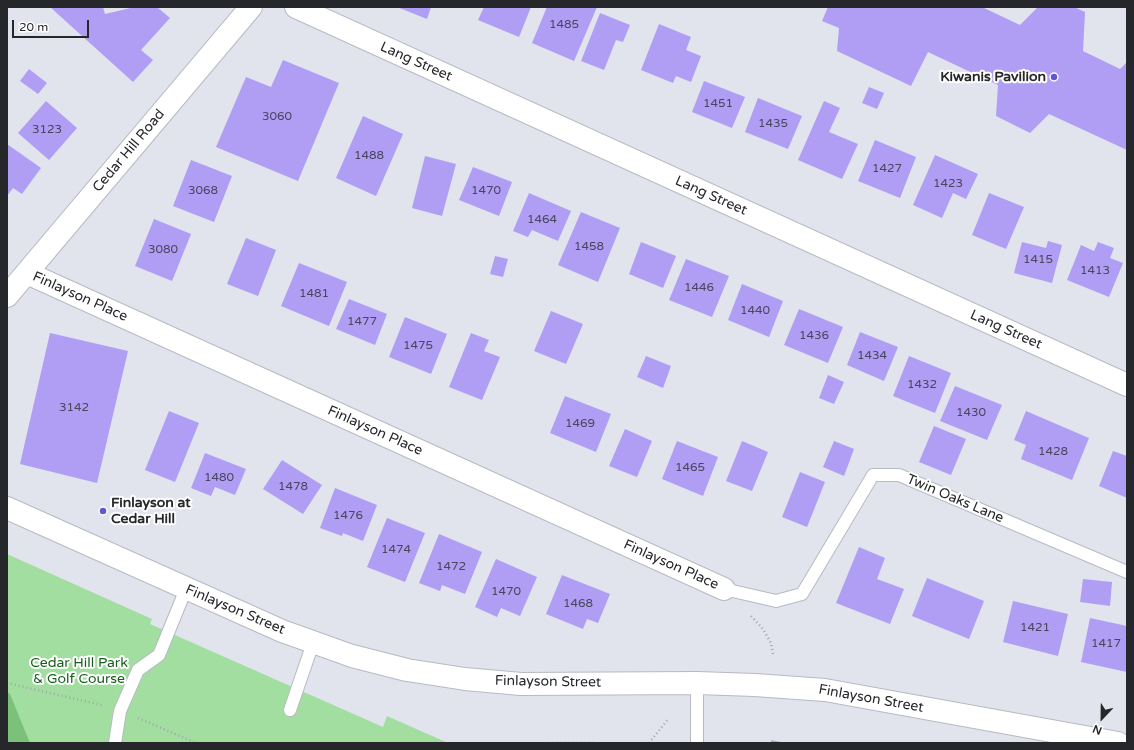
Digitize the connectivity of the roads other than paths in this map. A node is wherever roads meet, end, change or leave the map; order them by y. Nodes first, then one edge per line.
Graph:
1 (251, 7) edge
2 (296, 7) edge
3 (27, 273) junction
4 (7, 296) edge
5 (1127, 385) edge
6 (7, 508) edge
7 (1127, 572) edge
8 (186, 589) junction
9 (724, 589) joint
10 (313, 643) junction
11 (697, 683) junction
12 (290, 710) dead end
13 (115, 743) edge
14 (698, 743) edge
15 (1118, 743) edge

1 - 3 street, Cedar Hill Road
2 - 5 street, Lang Street
3 - 4 street, Cedar Hill Road
3 - 9 street, Finlayson Place
6 - 8 street, Finlayson Street
7 - 9 lane, Twin Oaks Lane
8 - 10 street, Finlayson Street
8 - 13 lane
10 - 11 street, Finlayson Street
10 - 12 lane
11 - 14 lane
11 - 15 street, Finlayson Street

